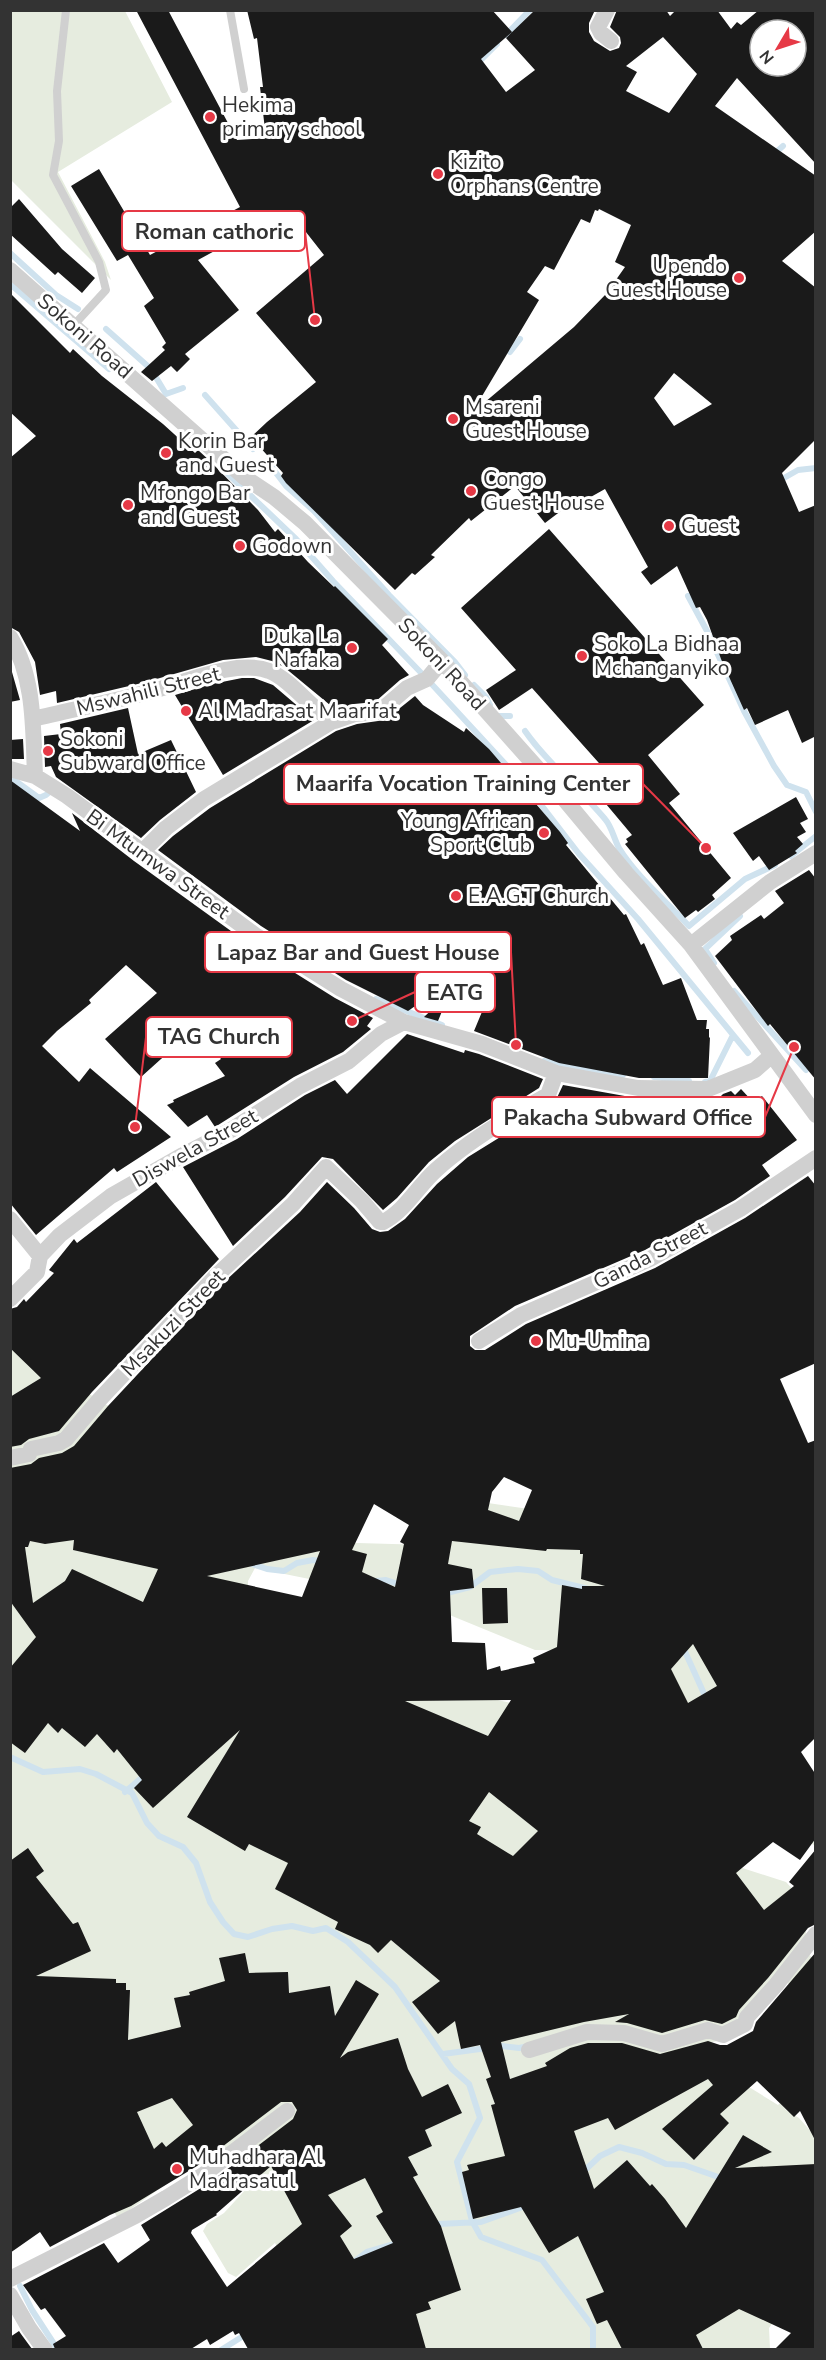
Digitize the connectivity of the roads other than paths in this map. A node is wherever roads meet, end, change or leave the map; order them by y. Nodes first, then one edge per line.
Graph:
1 (66, 10) edge
2 (230, 10) edge
3 (608, 10) edge
4 (611, 41) dead end
5 (244, 89) dead end
6 (10, 270) edge
7 (73, 326) junction
8 (10, 637) edge
9 (442, 661) junction
10 (33, 719) junction
11 (333, 721) junction
12 (10, 769) edge
13 (35, 776) junction
14 (141, 853) junction
15 (816, 853) edge
16 (691, 945) junction
17 (404, 1022) junction
18 (772, 1055) junction
19 (556, 1073) junction
20 (816, 1115) edge
21 (816, 1158) edge
22 (10, 1219) edge
23 (40, 1256) junction
24 (10, 1299) edge
25 (479, 1341) dead end
26 (10, 1458) edge
27 (816, 1934) edge
28 (529, 2050) dead end
29 (287, 2111) dead end
30 (10, 2279) edge
31 (10, 2295) edge
32 (45, 2349) edge

1 - 7 lane
2 - 5 lane
3 - 4 street
6 - 7 street, Sokoni Road
7 - 9 street, Sokoni Road
8 - 10 street
9 - 11 street
9 - 16 street, Sokoni Road
10 - 11 street, Mswahili Street
10 - 13 street
11 - 14 street
12 - 13 street, Bi Mtumwa Street
13 - 14 street, Bi Mtumwa Street
14 - 17 street, Bi Mtumwa Street
15 - 16 street
16 - 18 street, Sokoni Road
17 - 19 street, Bi Mtumwa Street
17 - 23 street, Diswela Street
18 - 19 street, Bi Mtumwa Street
18 - 20 street, Sokoni Road
19 - 26 street, Msakuzi Street
21 - 25 street, Ganda Street
22 - 23 street
23 - 24 street, Diswela Street
27 - 28 street
29 - 30 street
31 - 32 street

